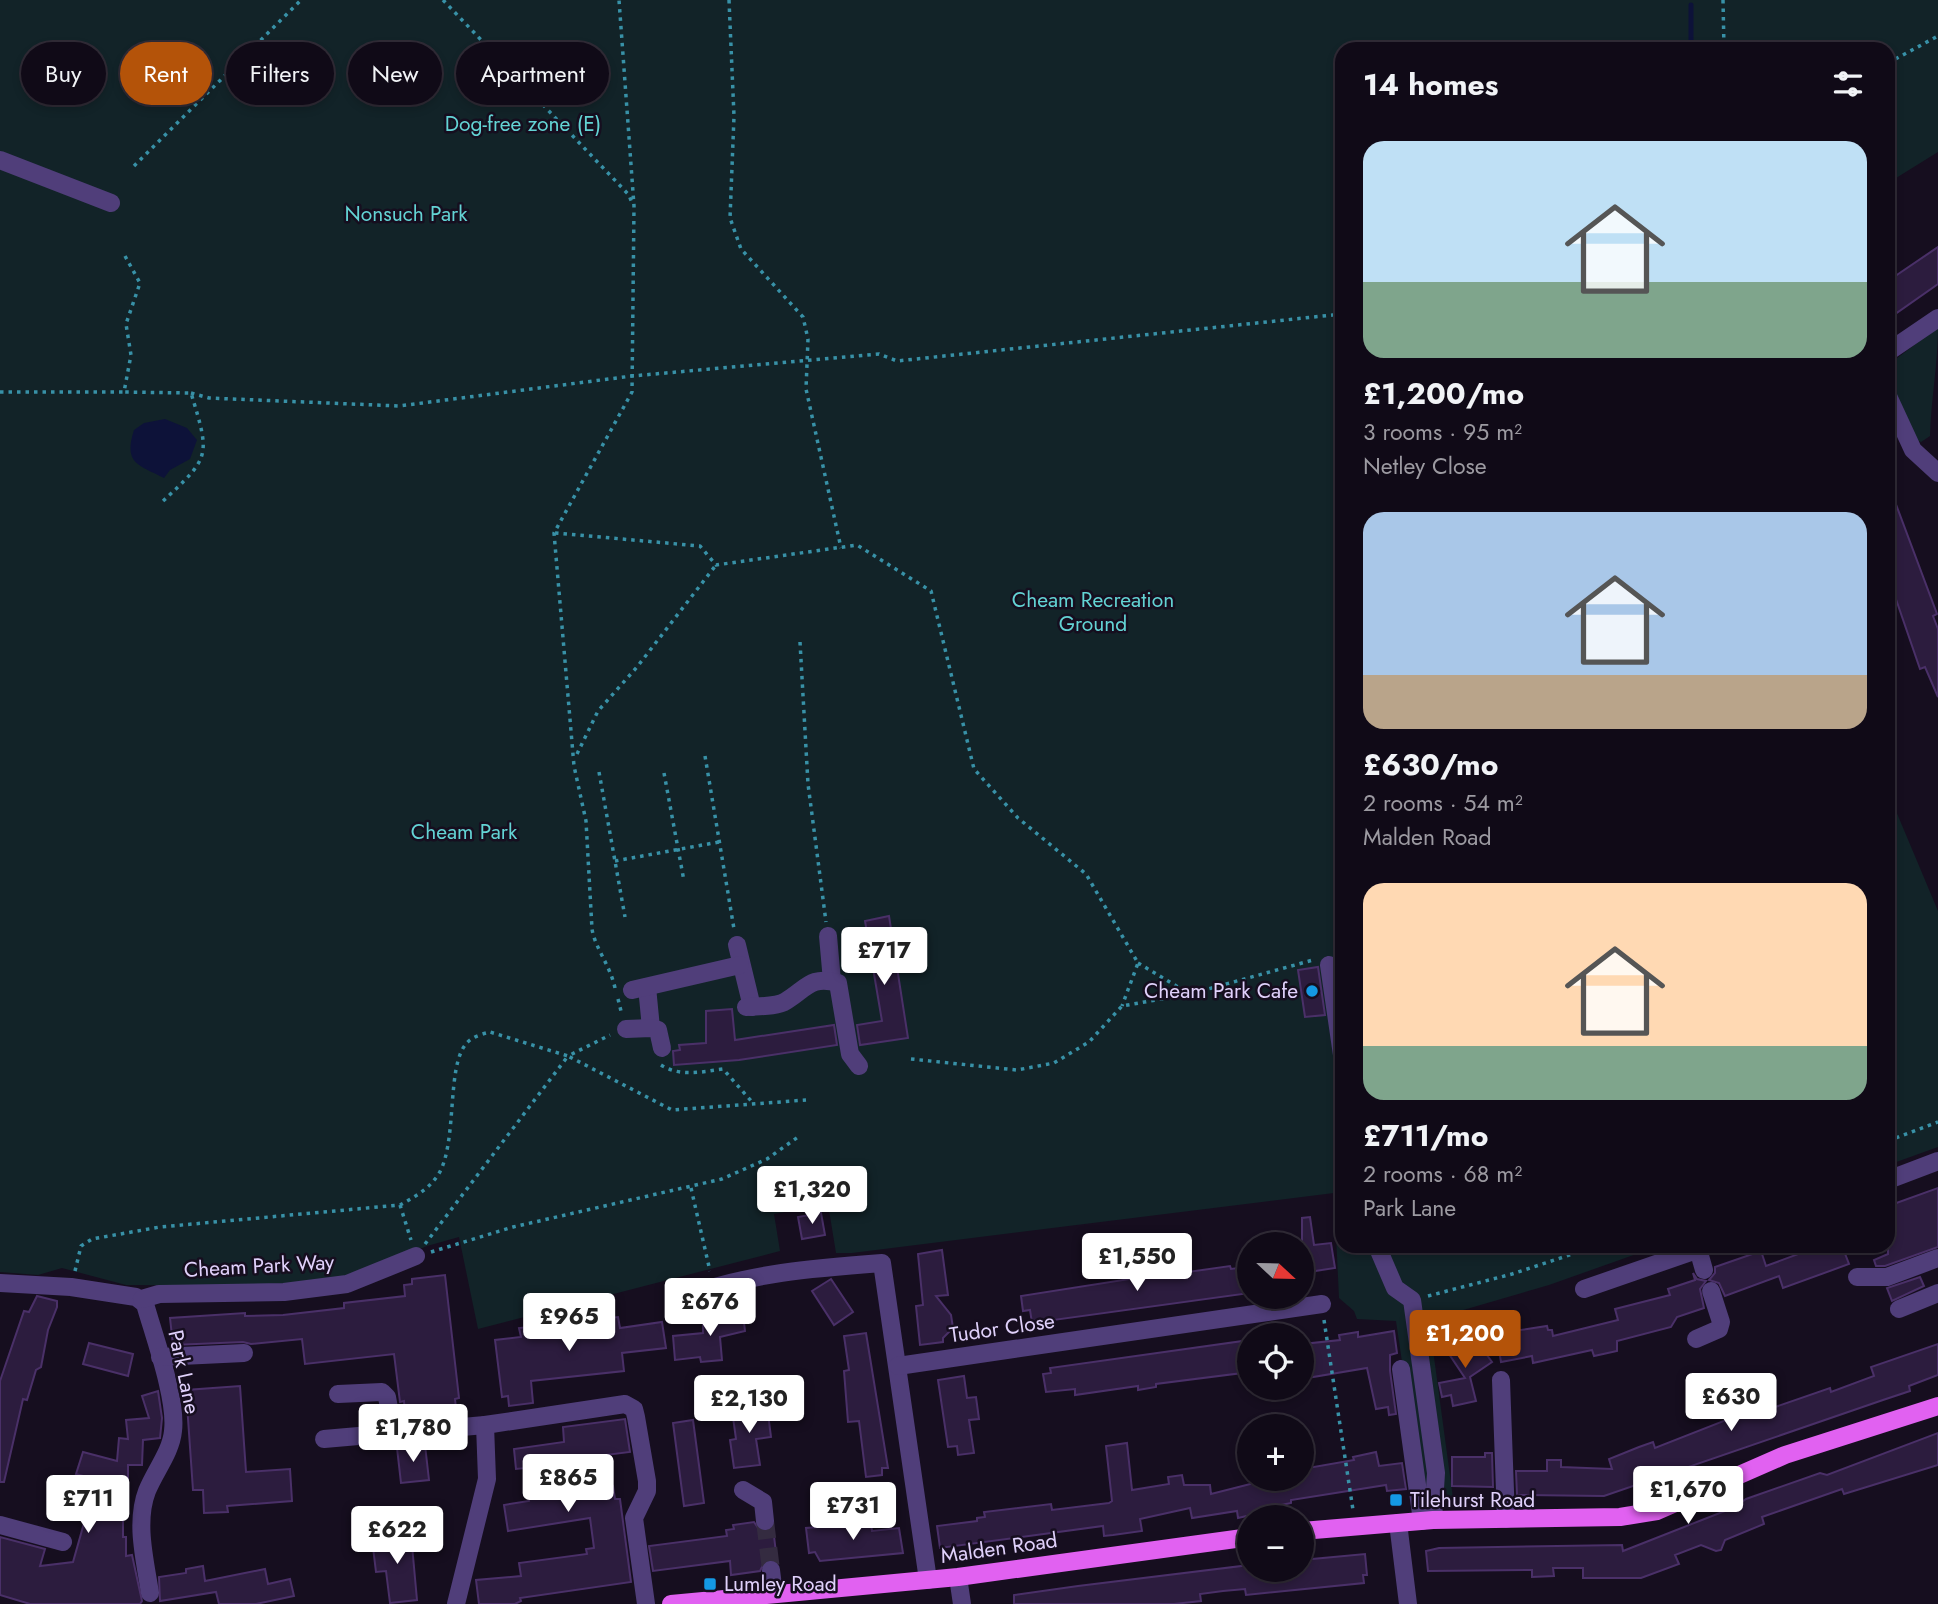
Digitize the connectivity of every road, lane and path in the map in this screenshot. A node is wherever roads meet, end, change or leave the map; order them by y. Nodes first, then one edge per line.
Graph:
1 (301, 0) edge
2 (443, 0) edge
3 (619, 0) edge
4 (729, 0) edge
5 (1723, 0) edge
6 (1938, 36) edge
7 (1724, 42) edge
8 (1895, 59) edge
9 (0, 160) edge
10 (134, 166) dead end
11 (111, 203) dead end
12 (634, 206) junction
13 (125, 256) dead end
14 (1335, 315) edge
15 (1938, 318) edge
16 (1895, 347) edge
17 (805, 360) junction
18 (632, 376) junction
19 (124, 392) junction
20 (0, 393) edge
21 (191, 393) junction
22 (1895, 411) edge
23 (1938, 473) edge
24 (162, 503) dead end
25 (554, 533) junction
26 (841, 548) junction
27 (716, 565) junction
28 (800, 642) dead end
29 (705, 756) dead end
30 (575, 757) junction
31 (599, 772) dead end
32 (664, 773) dead end
33 (719, 842) junction
34 (678, 850) junction
35 (615, 862) junction
36 (684, 881) dead end
37 (625, 917) dead end
38 (828, 936) joint
39 (737, 945) joint
40 (1138, 963) junction
41 (740, 965) junction
42 (1329, 965) joint
43 (832, 981) junction
44 (1190, 994) junction
45 (1122, 1006) junction
46 (1335, 1007) edge
47 (651, 1028) junction
48 (626, 1029) junction
49 (656, 1053) joint
50 (568, 1056) junction
51 (911, 1059) dead end
52 (859, 1066) dead end
53 (806, 1100) dead end
54 (753, 1103) junction
55 (1938, 1122) edge
56 (798, 1137) dead end
57 (1895, 1138) edge
58 (1938, 1161) edge
59 (1895, 1177) edge
60 (691, 1188) junction
61 (400, 1205) junction
62 (1380, 1253) edge
63 (1576, 1253) edge
64 (1688, 1253) edge
65 (1703, 1253) edge
66 (416, 1256) junction
67 (1938, 1258) edge
68 (1704, 1270) dead end
69 (1857, 1278) dead end
70 (0, 1283) edge
71 (713, 1286) junction
72 (71, 1287) junction
73 (1584, 1289) dead end
74 (1711, 1292) dead end
75 (1938, 1293) edge
76 (684, 1297) dead end
77 (142, 1299) junction
78 (1412, 1300) junction
79 (1322, 1304) joint
80 (1899, 1309) dead end
81 (1696, 1339) dead end
82 (244, 1353) dead end
83 (160, 1357) junction
84 (898, 1366) junction
85 (1401, 1369) dead end
86 (1501, 1380) dead end
87 (338, 1394) dead end
88 (1938, 1406) edge
89 (485, 1424) junction
90 (393, 1431) junction
91 (324, 1439) dead end
92 (743, 1490) dead end
93 (1506, 1519) junction
94 (1427, 1520) junction
95 (765, 1521) tunnel mouth
96 (1398, 1522) junction
97 (0, 1525) edge
98 (1356, 1525) junction
99 (1314, 1530) edge
100 (1237, 1539) edge
101 (63, 1542) dead end
102 (771, 1570) tunnel mouth
103 (958, 1577) junction
104 (928, 1580) junction
105 (150, 1592) dead end
106 (774, 1594) junction
107 (747, 1600) edge
108 (456, 1604) edge
109 (646, 1604) edge
110 (671, 1604) edge
111 (962, 1604) edge
112 (1408, 1604) edge

1 - 10 path
2 - 12 path
3 - 12 path
4 - 17 path
5 - 7 path
6 - 8 path
9 - 11 street
12 - 18 path
13 - 19 path
14 - 17 path
15 - 16 street
17 - 18 path
17 - 26 path
18 - 21 path
18 - 25 path
19 - 20 path
19 - 21 path
21 - 24 path
22 - 23 street
25 - 27 path
25 - 30 path
26 - 27 path
26 - 40 path
27 - 30 path
28 - 38 path
29 - 33 path
30 - 48 path
31 - 35 path
32 - 34 path
33 - 34 path
33 - 39 path
34 - 35 path
34 - 36 path
35 - 37 path
38 - 43 street
39 - 41 street
40 - 44 path
40 - 45 path
41 - 43 street
41 - 47 street
42 - 44 path
42 - 46 street
43 - 52 street
44 - 45 path
45 - 51 path
47 - 48 street
47 - 49 street
48 - 50 path
49 - 54 path
50 - 54 path
50 - 61 path
50 - 66 path
53 - 54 path
55 - 57 path
56 - 60 path
58 - 59 street
60 - 66 path
60 - 71 path
61 - 66 path
61 - 72 path
62 - 78 street
63 - 78 path
64 - 73 street
65 - 68 street
66 - 77 street, Cheam Park Way
67 - 69 street
70 - 72 street
71 - 76 street
71 - 84 street
72 - 77 street
74 - 81 street
75 - 80 street
77 - 83 street, Park Lane
78 - 94 street
79 - 84 street, Tudor Close
79 - 98 path
82 - 83 street
83 - 105 street, Park Lane
84 - 104 street
85 - 94 street
86 - 93 street
87 - 90 street
88 - 93 main road
89 - 90 street
89 - 108 street
89 - 109 street
90 - 91 street
92 - 95 street
93 - 94 main road
94 - 96 main road
96 - 98 main road
96 - 112 street
97 - 101 street
98 - 99 main road
100 - 103 main road, Malden Road
102 - 106 street
103 - 104 main road, Malden Road
103 - 111 street
104 - 106 main road, Malden Road
106 - 107 main road, Malden Road
107 - 110 main road, Malden Road

